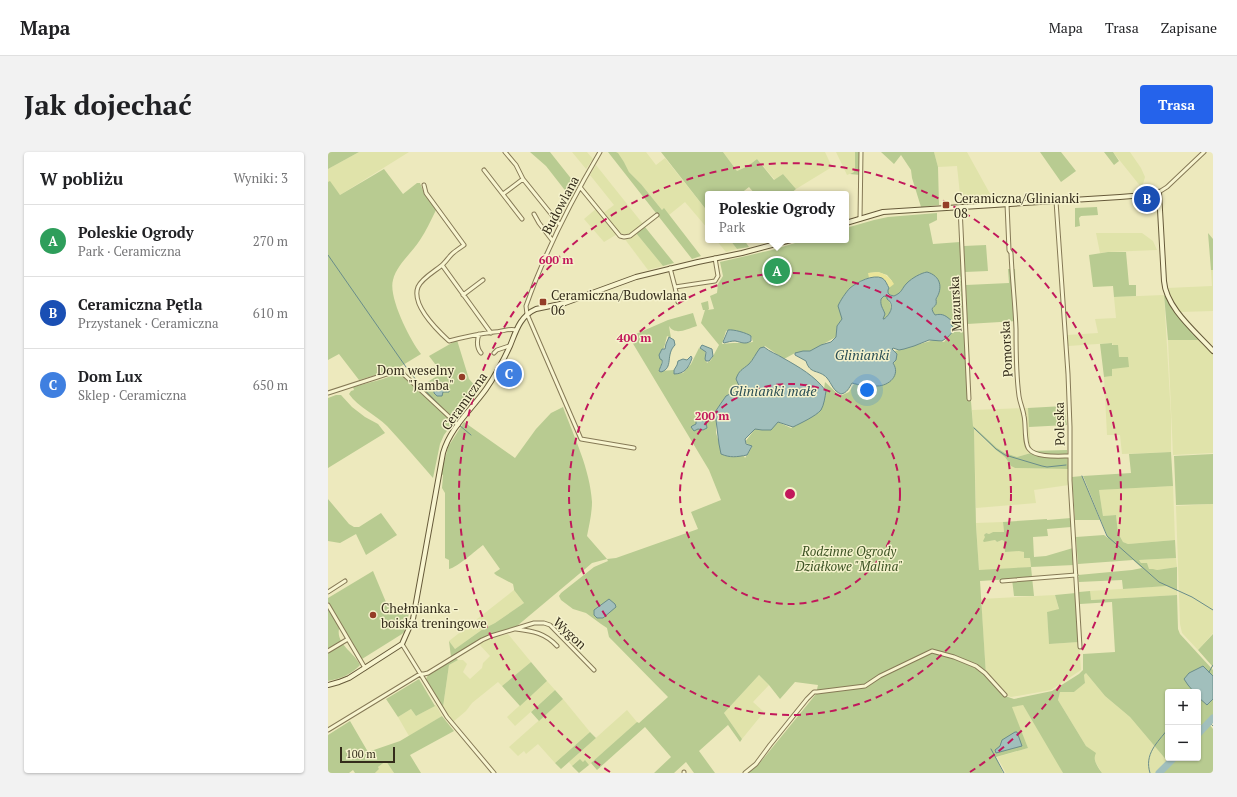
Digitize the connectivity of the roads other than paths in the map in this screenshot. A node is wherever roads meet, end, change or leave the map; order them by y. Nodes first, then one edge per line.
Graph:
1 (505, 152) edge
2 (600, 152) edge
3 (861, 152) edge
4 (1204, 152) edge
5 (484, 170) dead end
6 (523, 179) junction
7 (424, 184) dead end
8 (580, 187) junction
9 (1160, 192) junction
10 (503, 194) junction
11 (1056, 201) junction
12 (1006, 204) junction
13 (960, 207) junction
14 (534, 214) dead end
15 (657, 215) dead end
16 (522, 219) dead end
17 (860, 219) junction
18 (849, 222) edge
19 (560, 225) junction
20 (552, 240) junction
21 (780, 243) edge
22 (715, 258) junction
23 (442, 265) junction
24 (670, 268) junction
25 (482, 280) dead end
26 (675, 287) junction
27 (463, 295) junction
28 (678, 302) dead end
29 (527, 314) junction
30 (516, 330) junction
31 (491, 332) junction
32 (479, 334) junction
33 (509, 346) junction
34 (1213, 351) edge
35 (481, 353) dead end
36 (494, 353) dead end
37 (328, 393) edge
38 (969, 399) dead end
39 (458, 424) junction
40 (634, 448) dead end
41 (1070, 456) junction
42 (1076, 575) junction
43 (345, 581) dead end
44 (1002, 581) dead end
45 (328, 592) edge
46 (328, 605) edge
47 (514, 629) junction
48 (348, 639) junction
49 (402, 644) junction
50 (557, 646) dead end
51 (1080, 647) dead end
52 (328, 651) edge
53 (365, 668) junction
54 (594, 670) dead end
55 (420, 674) junction
56 (328, 685) edge
57 (1005, 695) dead end
58 (328, 730) edge
59 (494, 773) edge
60 (745, 773) edge

1 - 6 street
2 - 8 street, Budowlana
3 - 17 street
4 - 9 street
5 - 10 street
6 - 10 street
6 - 19 street
7 - 23 street
8 - 15 street
8 - 19 street, Budowlana
9 - 11 street
9 - 34 street
10 - 16 street
11 - 12 street
11 - 41 street, Poleska
12 - 13 street
12 - 41 street, Pomorska
13 - 17 street
13 - 38 street, Mazurska
14 - 20 street
17 - 18 street
19 - 20 street, Budowlana
20 - 29 street, Budowlana
21 - 22 street
22 - 24 street
22 - 26 street
23 - 27 street
23 - 32 street
24 - 26 street
24 - 29 street
25 - 27 street
26 - 28 street
27 - 31 street
29 - 30 street, Ceramiczna
29 - 40 street
30 - 31 street
30 - 33 street, Ceramiczna
31 - 32 street
32 - 35 street
33 - 36 street
33 - 39 street, Ceramiczna
37 - 39 street
39 - 49 street, Ceramiczna
41 - 42 street, Poleska
42 - 44 street
42 - 51 street, Poleska
43 - 45 street
46 - 48 street
47 - 50 street
47 - 54 street, Wygon
47 - 55 street, Wygon
48 - 52 street
48 - 53 street
49 - 53 street
49 - 55 street
53 - 56 street
55 - 58 street, Wygon
55 - 59 street
57 - 60 street

